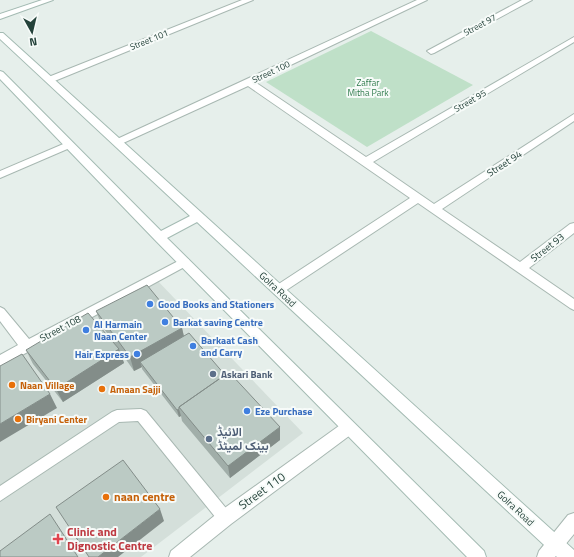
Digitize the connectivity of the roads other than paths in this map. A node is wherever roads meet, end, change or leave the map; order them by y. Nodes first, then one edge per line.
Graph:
1 (50, 0) edge
2 (249, 0) edge
3 (423, 0) edge
4 (528, 0) edge
5 (0, 17) edge
6 (0, 35) edge
7 (574, 39) edge
8 (431, 50) dead end
9 (0, 74) edge
10 (48, 80) junction
11 (249, 82) junction
12 (574, 117) edge
13 (118, 142) junction
14 (68, 145) junction
15 (365, 162) junction
16 (0, 174) edge
17 (418, 198) junction
18 (434, 209) junction
19 (199, 216) junction
20 (574, 226) edge
21 (159, 237) junction
22 (184, 262) junction
23 (520, 268) junction
24 (278, 290) junction
25 (574, 305) edge
26 (0, 312) edge
27 (26, 346) junction
28 (0, 361) edge
29 (348, 428) junction
30 (0, 494) edge
31 (225, 518) junction
32 (574, 521) edge
33 (555, 544) junction
34 (177, 557) edge
35 (478, 557) edge
36 (544, 557) edge
37 (569, 557) edge

1 - 5 street
2 - 10 street, Street 101
3 - 11 street, Street 100
4 - 8 street, Street 97
6 - 10 street, Golra Road
7 - 15 street, Street 95
9 - 14 street
10 - 13 street, Golra Road
11 - 13 street, Street 100
11 - 15 street
12 - 18 street, Street 94
13 - 19 street, Golra Road
14 - 16 street
14 - 21 street
15 - 17 street
17 - 18 street
17 - 24 street
18 - 23 street
19 - 21 street
19 - 24 street, Golra Road
20 - 23 street, Street 93
21 - 22 street
22 - 27 street, Street 108
22 - 29 street
23 - 25 street
24 - 33 street, Golra Road
26 - 27 street
27 - 28 street, Street 108
29 - 31 street, Street 110
29 - 35 street
30 - 31 lane
31 - 34 street, Street 110
32 - 33 street
33 - 36 street
33 - 37 street, Golra Road

